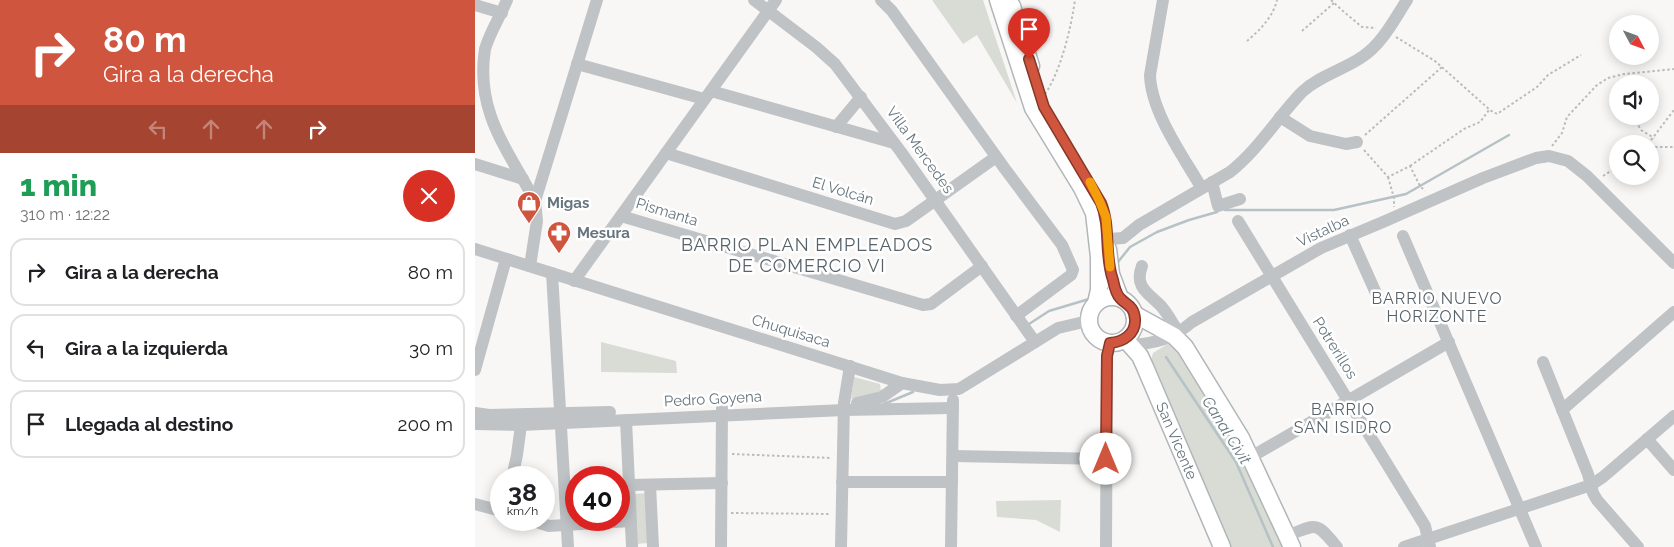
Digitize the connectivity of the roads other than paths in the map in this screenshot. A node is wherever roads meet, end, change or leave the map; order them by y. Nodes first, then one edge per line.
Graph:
1 (507, 0) edge
2 (597, 0) edge
3 (754, 0) edge
4 (881, 0) edge
5 (998, 0) edge
6 (1010, 0) edge
7 (1163, 0) edge
8 (1407, 0) edge
9 (475, 5) edge
10 (773, 5) edge
11 (502, 13) junction
12 (577, 64) junction
13 (477, 84) edge
14 (708, 95) junction
15 (861, 97) junction
16 (1280, 117) junction
17 (836, 127) junction
18 (894, 142) junction
19 (1357, 142) road end
20 (666, 154) junction
21 (996, 157) junction
22 (475, 164) edge
23 (523, 179) junction
24 (1207, 185) junction
25 (1240, 199) dead end
26 (935, 200) junction
27 (535, 201) junction
28 (621, 216) junction
29 (1238, 221) dead end
30 (1350, 235) junction
31 (1403, 236) dead end
32 (1108, 239) junction
33 (475, 250) edge
34 (506, 259) junction
35 (1674, 263) edge
36 (530, 266) junction
37 (982, 266) junction
38 (1142, 266) dead end
39 (552, 273) junction
40 (1271, 275) junction
41 (574, 281) junction
42 (1120, 298) junction
43 (1379, 300) dead end
44 (1096, 303) junction
45 (1674, 312) edge
46 (1134, 314) junction
47 (1088, 321) junction
48 (1025, 329) junction
49 (1177, 335) junction
50 (479, 341) edge
51 (1122, 342) junction
52 (1449, 342) junction
53 (1543, 362) dead end
54 (850, 366) junction
55 (475, 370) edge
56 (902, 383) junction
57 (953, 390) junction
58 (1349, 401) junction
59 (844, 406) junction
60 (953, 408) junction
61 (1562, 410) junction
62 (722, 412) junction
63 (475, 413) edge
64 (1674, 416) edge
65 (559, 419) junction
66 (626, 420) junction
67 (475, 424) edge
68 (521, 425) junction
69 (1647, 439) junction
70 (953, 456) junction
71 (1251, 457) junction
72 (1106, 459) junction
73 (515, 466) edge
74 (628, 466) edge
75 (1674, 470) edge
76 (842, 482) junction
77 (952, 482) junction
78 (722, 483) junction
79 (630, 485) edge
80 (650, 485) junction
81 (1591, 485) junction
82 (630, 503) edge
83 (475, 504) edge
84 (490, 507) edge
85 (1521, 508) junction
86 (565, 511) edge
87 (631, 521) joint
88 (566, 531) edge
89 (1290, 541) edge
90 (1429, 543) edge
91 (567, 547) edge
92 (632, 547) edge
93 (653, 547) edge
94 (721, 547) edge
95 (841, 547) edge
96 (951, 547) edge
97 (1106, 547) edge
98 (1222, 547) edge
99 (1337, 547) edge
100 (1404, 547) edge
101 (1536, 547) edge
102 (1638, 547) edge

1 - 11 street
2 - 12 street
3 - 10 street, Villa Mercedes
4 - 21 street
5 - 44 main road
6 - 32 main road
7 - 24 street
8 - 16 street
9 - 11 street
10 - 14 street
10 - 15 street, Villa Mercedes
11 - 13 street
12 - 14 street
12 - 27 street
13 - 23 street
14 - 17 street
14 - 20 street
15 - 17 street
15 - 18 street, Villa Mercedes
16 - 19 street
16 - 24 street
17 - 18 street
18 - 26 street, Villa Mercedes
20 - 26 street, El Volcán
20 - 28 street
21 - 26 street, El Volcán
21 - 48 street
22 - 23 street
23 - 27 street
24 - 25 street
24 - 32 street
26 - 37 street, Villa Mercedes
27 - 36 street
28 - 37 street, Pismanta
28 - 41 street
29 - 40 street, Potrerillos
30 - 35 street, Vistalba
30 - 40 street, Vistalba
30 - 43 street
31 - 52 street
32 - 42 main road
33 - 34 street, Chuquisaca
34 - 36 street, Chuquisaca
34 - 50 street
36 - 39 street, Chuquisaca
37 - 48 street, Villa Mercedes
38 - 49 street
39 - 41 street, Chuquisaca
39 - 65 street
40 - 49 street, Vistalba
40 - 58 street, Potrerillos
41 - 54 street, Chuquisaca
42 - 44 main road
42 - 46 main road
44 - 47 main road
45 - 61 street
46 - 49 main road
46 - 51 main road
47 - 48 street, Chuquisaca
47 - 51 main road
48 - 57 street, Chuquisaca
49 - 51 street, Vistalba
49 - 71 main road
50 - 55 street
51 - 72 street
51 - 98 main road, San Vicente
52 - 58 street
52 - 85 street
53 - 61 street
54 - 56 street, Chuquisaca
54 - 59 street
56 - 57 street, Chuquisaca
56 - 59 street, Pedro Goyena
57 - 60 street
58 - 71 street
58 - 90 street, Potrerillos
59 - 60 street, Pedro Goyena
59 - 62 street, Pedro Goyena
59 - 76 street
60 - 70 street
61 - 81 street
62 - 65 street, Pedro Goyena
62 - 66 street, Pedro Goyena
62 - 78 street
63 - 65 street, Pedro Goyena
64 - 69 street
65 - 66 street, Pedro Goyena
65 - 68 street, Pedro Goyena
65 - 86 street
66 - 74 street
67 - 68 street, Pedro Goyena
68 - 73 street
69 - 75 street
69 - 81 street
70 - 72 street
70 - 77 street
71 - 89 main road
72 - 97 street
76 - 77 street
76 - 95 street
77 - 96 street
78 - 80 street
78 - 94 street
79 - 80 street
80 - 93 street
81 - 85 street
81 - 102 street
82 - 87 street
83 - 84 street
85 - 90 street
85 - 101 street
87 - 92 street
88 - 91 street
89 - 99 street
90 - 100 street

